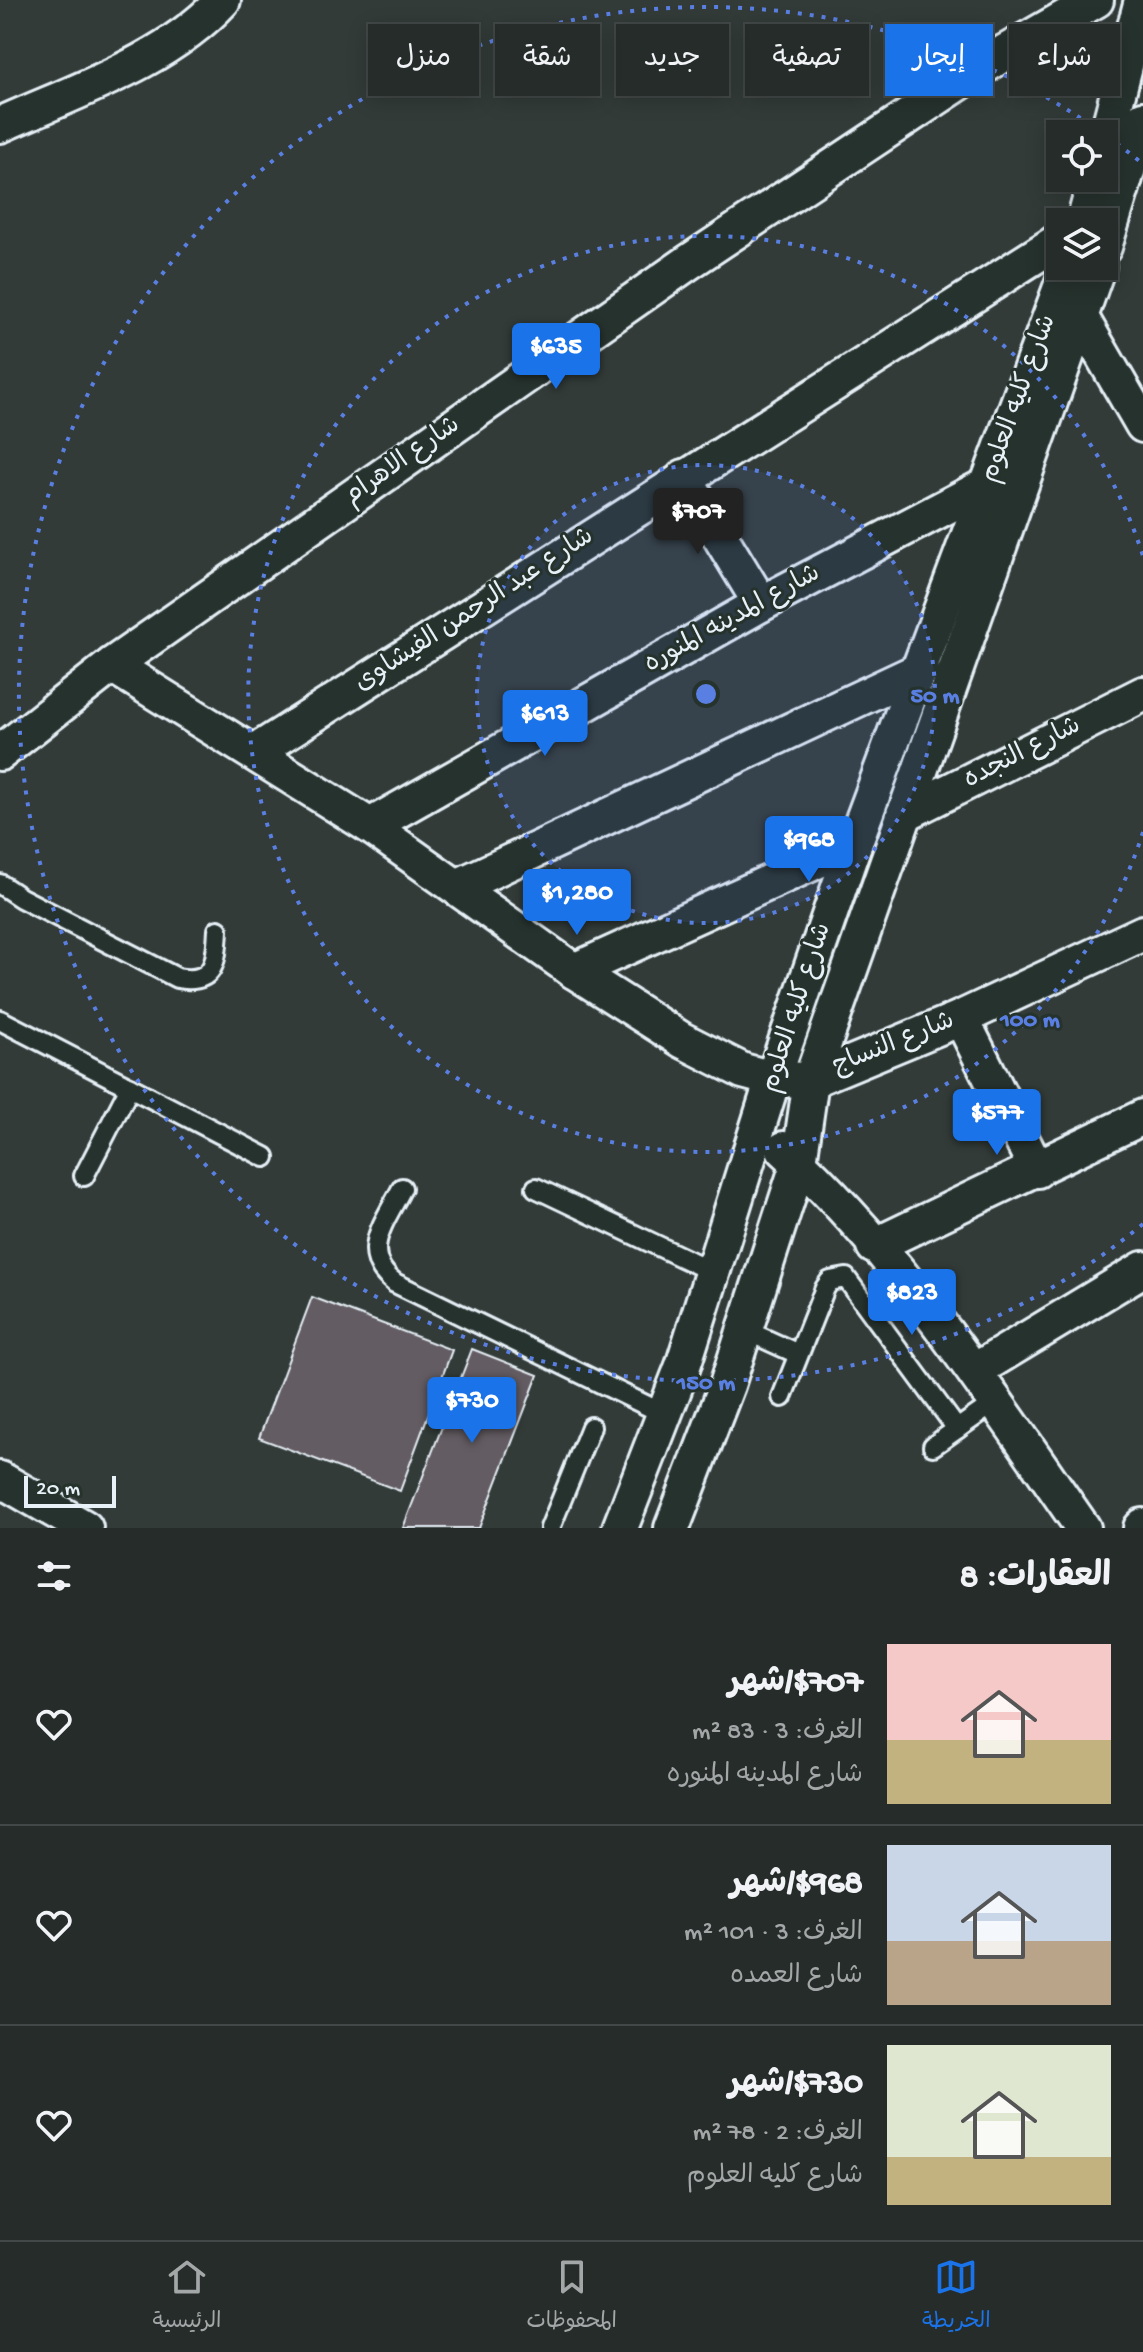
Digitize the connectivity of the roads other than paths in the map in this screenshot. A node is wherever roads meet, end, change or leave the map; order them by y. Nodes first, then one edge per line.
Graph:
1 (223, 0) edge
2 (1096, 0) edge
3 (1142, 0) edge
4 (1143, 119) edge
5 (0, 125) edge
6 (1121, 154) edge
7 (1111, 208) edge
8 (1046, 249) edge
9 (1064, 280) edge
10 (1066, 280) edge
11 (1093, 280) edge
12 (1081, 316) junction
13 (1143, 425) edge
14 (684, 477) junction
15 (989, 484) junction
16 (761, 604) junction
17 (112, 665) junction
18 (922, 669) junction
19 (1143, 694) edge
20 (255, 752) junction
21 (0, 753) edge
22 (904, 814) junction
23 (370, 826) junction
24 (854, 844) junction
25 (0, 884) edge
26 (459, 886) junction
27 (218, 930) dead end
28 (1143, 933) edge
29 (574, 971) junction
30 (961, 1018) junction
31 (0, 1020) edge
32 (773, 1079) junction
33 (811, 1080) junction
34 (130, 1087) junction
35 (1143, 1117) edge
36 (760, 1127) junction
37 (265, 1157) dead end
38 (799, 1162) junction
39 (1037, 1170) junction
40 (84, 1176) dead end
41 (402, 1188) dead end
42 (536, 1188) dead end
43 (874, 1246) junction
44 (1143, 1269) edge
45 (713, 1272) junction
46 (698, 1318) junction
47 (745, 1330) junction
48 (798, 1354) junction
49 (976, 1370) junction
50 (782, 1397) dead end
51 (997, 1401) junction
52 (664, 1414) junction
53 (591, 1427) dead end
54 (957, 1429) junction
55 (933, 1446) dead end
56 (0, 1479) edge
57 (556, 1526) edge
58 (85, 1528) edge
59 (620, 1528) edge
60 (672, 1528) edge
61 (1083, 1528) edge

1 - 5 street
2 - 17 street, شارع الاهرام
3 - 6 street
4 - 6 street
6 - 7 street
8 - 14 street, شارع عبد الرحمن الفيشاوى
9 - 15 street, شارع كليه العلوم
10 - 12 street
11 - 12 street, شارع كليه العلوم
12 - 13 street
12 - 22 street, شارع كليه العلوم
14 - 16 street
14 - 20 street, شارع عبد الرحمن الفيشاوى
15 - 16 street, شارع المدينه المنوره
15 - 18 street, شارع كليه العلوم
16 - 23 street, شارع المدينه المنوره
17 - 20 street
17 - 21 street, شارع الاهرام
18 - 24 street, شارع كليه العلوم
18 - 26 street
19 - 22 street, شارع النجده
20 - 23 street
22 - 33 street, شارع كليه العلوم
23 - 26 street, شارع النساج
24 - 29 street
24 - 32 street, شارع كليه العلوم
25 - 27 lane
26 - 29 street, شارع النساج
28 - 30 street, شارع النساج
29 - 32 street, شارع النساج
30 - 33 street, شارع النساج
30 - 39 street
31 - 34 lane
32 - 33 street, شارع النساج
32 - 36 street, شارع كليه العلوم
33 - 38 street, شارع كليه العلوم
34 - 37 lane
34 - 40 lane
35 - 39 street
36 - 38 street
36 - 45 street, شارع كليه العلوم
38 - 43 street
38 - 47 street, شارع كليه العلوم
39 - 43 street
41 - 52 lane
42 - 45 lane
43 - 49 street
44 - 49 street
45 - 46 street, شارع كليه العلوم
46 - 47 street
46 - 52 street, شارع كليه العلوم
47 - 48 lane
47 - 60 street, شارع كليه العلوم
48 - 50 lane
48 - 54 lane
49 - 51 street
51 - 54 lane
51 - 61 street
52 - 59 street, شارع كليه العلوم
53 - 57 lane
54 - 55 lane
56 - 58 street

